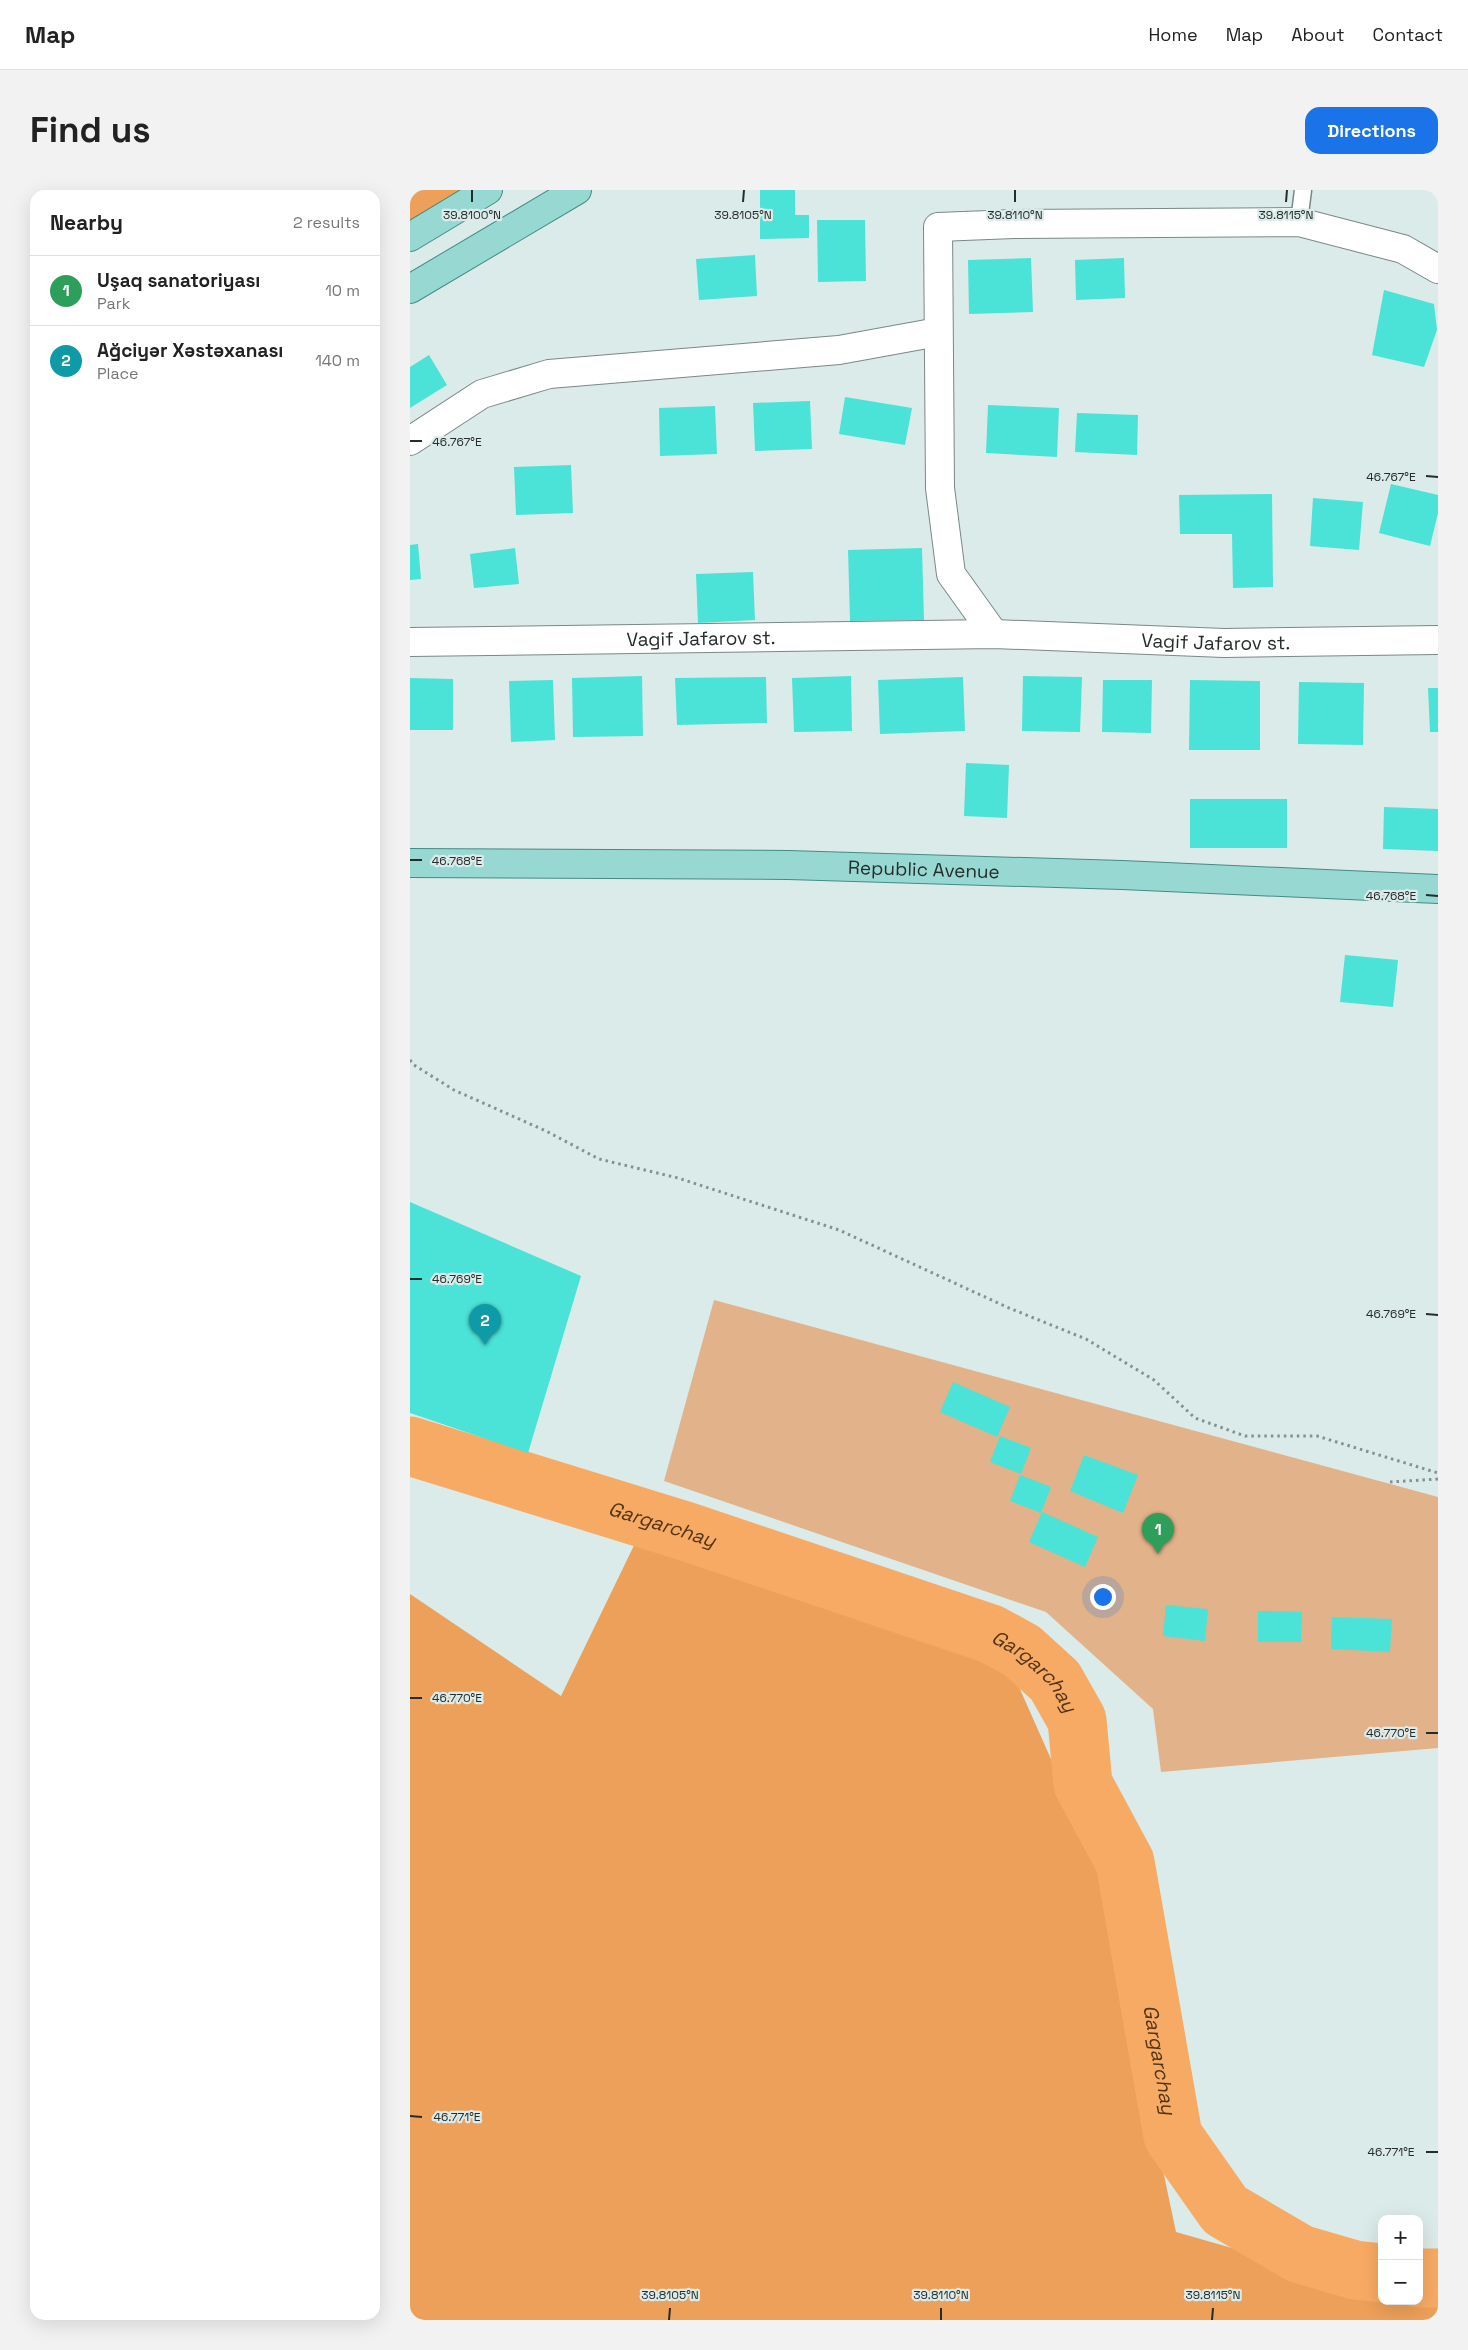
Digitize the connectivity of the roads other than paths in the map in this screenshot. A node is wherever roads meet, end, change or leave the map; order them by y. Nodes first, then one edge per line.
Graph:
1 (488, 190) edge
2 (577, 190) edge
3 (1303, 190) edge
4 (1299, 222) junction
5 (410, 237) edge
6 (1438, 269) edge
7 (410, 289) edge
8 (938, 332) junction
9 (410, 440) edge
10 (994, 634) junction
11 (1438, 640) edge
12 (410, 642) edge
13 (410, 863) edge
14 (1438, 889) edge

1 - 5 main road
2 - 7 main road
3 - 4 lane
4 - 6 street
4 - 8 street
8 - 9 street
8 - 10 street
10 - 11 street, Vagif Jafarov st.
10 - 12 street, Vagif Jafarov st.
13 - 14 main road, Republic Avenue

